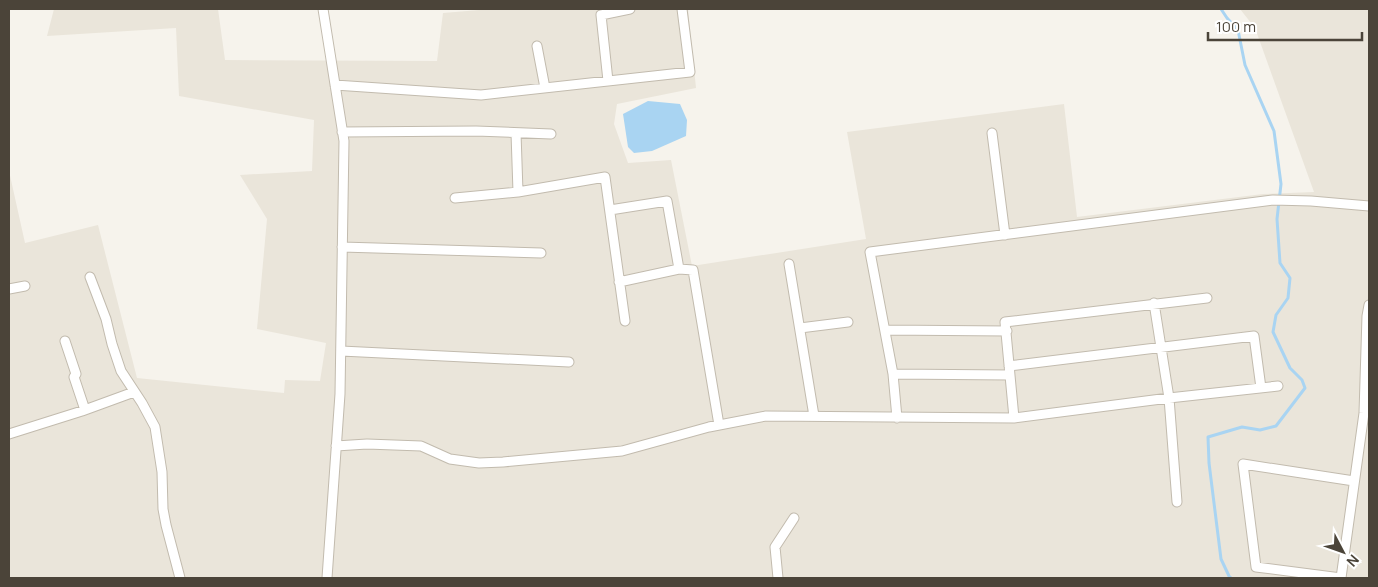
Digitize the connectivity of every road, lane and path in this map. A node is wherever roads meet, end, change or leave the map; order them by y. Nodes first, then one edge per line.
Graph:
1 (322, 9) edge
2 (630, 9) edge
3 (682, 9) edge
4 (537, 46) dead end
5 (608, 81) junction
6 (335, 85) junction
7 (545, 88) junction
8 (342, 132) junction
9 (516, 133) junction
10 (992, 133) dead end
11 (551, 134) dead end
12 (518, 192) junction
13 (455, 198) dead end
14 (1369, 206) edge
15 (610, 210) junction
16 (1005, 234) junction
17 (342, 248) junction
18 (541, 253) dead end
19 (789, 264) dead end
20 (679, 269) junction
21 (90, 277) dead end
22 (620, 282) junction
23 (25, 286) dead end
24 (9, 289) edge
25 (1207, 298) dead end
26 (1154, 304) junction
27 (1369, 305) edge
28 (625, 321) dead end
29 (848, 322) dead end
30 (800, 328) junction
31 (885, 330) junction
32 (1006, 331) junction
33 (65, 341) dead end
34 (1161, 348) junction
35 (340, 351) junction
36 (568, 362) dead end
37 (1010, 370) junction
38 (893, 374) junction
39 (1278, 386) dead end
40 (1261, 388) junction
41 (134, 392) junction
42 (1170, 398) junction
43 (85, 410) junction
44 (814, 416) junction
45 (897, 418) junction
46 (1014, 418) junction
47 (719, 425) junction
48 (9, 434) edge
49 (336, 446) junction
50 (1354, 481) junction
51 (1177, 502) dead end
52 (794, 518) dead end
53 (180, 578) edge
54 (328, 578) edge
55 (778, 578) edge
56 (1341, 578) edge

1 - 6 street
2 - 5 street
3 - 5 street
4 - 7 street
5 - 7 street
6 - 7 street
6 - 8 street
8 - 9 street
8 - 17 street
9 - 11 street
9 - 12 street
10 - 16 street
12 - 13 street
12 - 15 street
14 - 16 street
15 - 20 street
15 - 22 street
16 - 31 street
17 - 18 street
17 - 35 street
19 - 30 street
20 - 22 street
20 - 47 street
21 - 41 street
22 - 28 street
23 - 24 street
25 - 26 street
26 - 32 street
26 - 34 street
27 - 50 street
29 - 30 street
30 - 44 street
31 - 32 street
31 - 38 street
32 - 37 street
33 - 43 street
34 - 37 street
34 - 40 street
34 - 42 street
35 - 36 street
35 - 49 street
37 - 38 street
37 - 46 street
38 - 45 street
39 - 40 street
40 - 42 street
41 - 43 street
41 - 53 street
42 - 46 street
42 - 51 street
43 - 48 street
44 - 45 street
44 - 47 street
45 - 46 street
47 - 49 street
49 - 54 street
50 - 56 street
50 - 56 street
52 - 55 street

